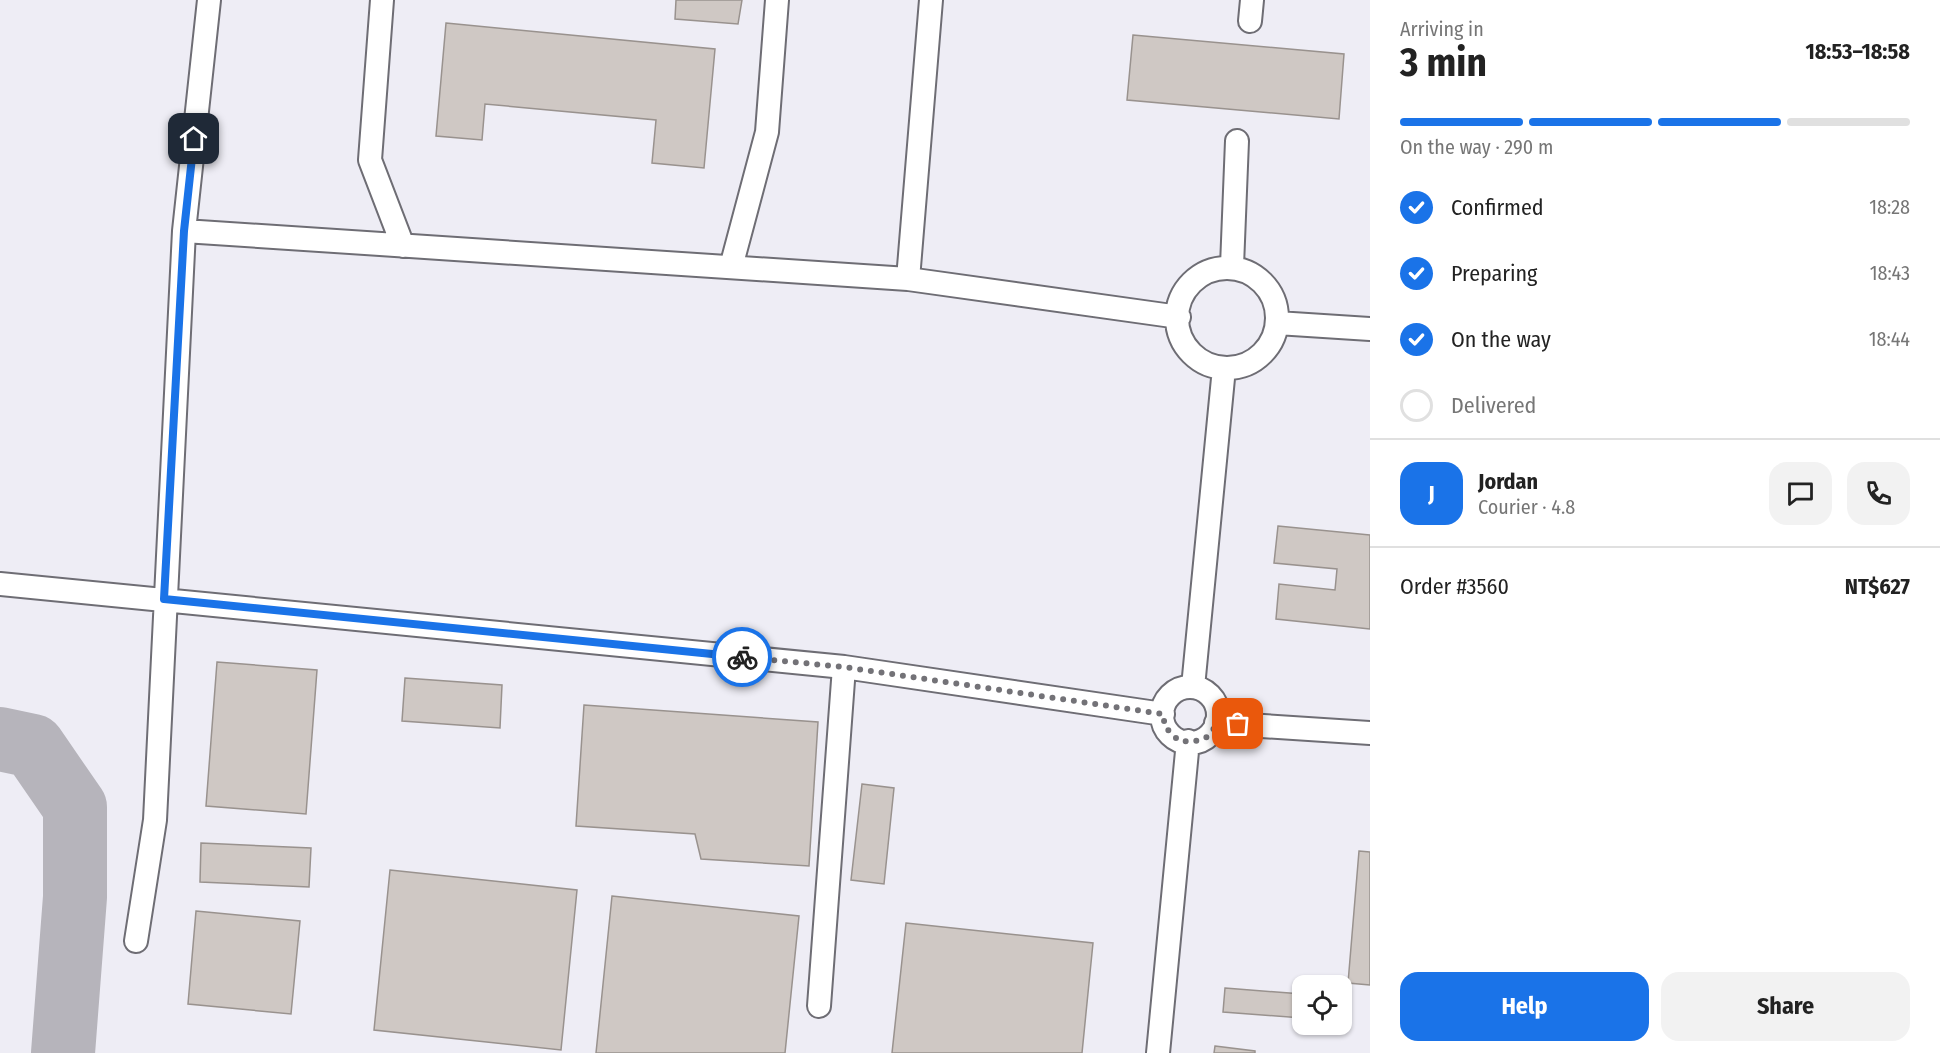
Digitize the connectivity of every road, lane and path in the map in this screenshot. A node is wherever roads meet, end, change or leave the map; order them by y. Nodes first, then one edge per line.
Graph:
1 (209, 0) edge
2 (382, 0) edge
3 (777, 0) edge
4 (931, 0) edge
5 (1237, 141) dead end
6 (184, 231) junction
7 (403, 246) junction
8 (1232, 266) junction
9 (731, 267) junction
10 (908, 279) junction
11 (1179, 317) junction
12 (1277, 323) junction
13 (1370, 330) edge
14 (1224, 368) junction
15 (0, 584) edge
16 (164, 599) junction
17 (844, 667) junction
18 (1194, 687) junction
19 (1163, 714) junction
20 (1216, 723) junction
21 (1370, 733) edge
22 (1188, 741) junction
23 (136, 941) dead end
24 (819, 1006) dead end
25 (1158, 1053) edge

1 - 6 lane
2 - 7 lane
3 - 9 lane
4 - 10 lane
5 - 8 lane
6 - 7 lane
6 - 16 lane
7 - 9 lane
8 - 11 lane
8 - 12 lane
9 - 10 lane
10 - 11 lane
11 - 14 lane
12 - 13 lane
12 - 14 lane
14 - 18 lane
15 - 16 lane
16 - 17 lane
16 - 23 lane
17 - 19 lane
17 - 24 lane
18 - 19 lane
18 - 20 lane
19 - 22 lane
20 - 21 lane
20 - 22 lane
22 - 25 lane

